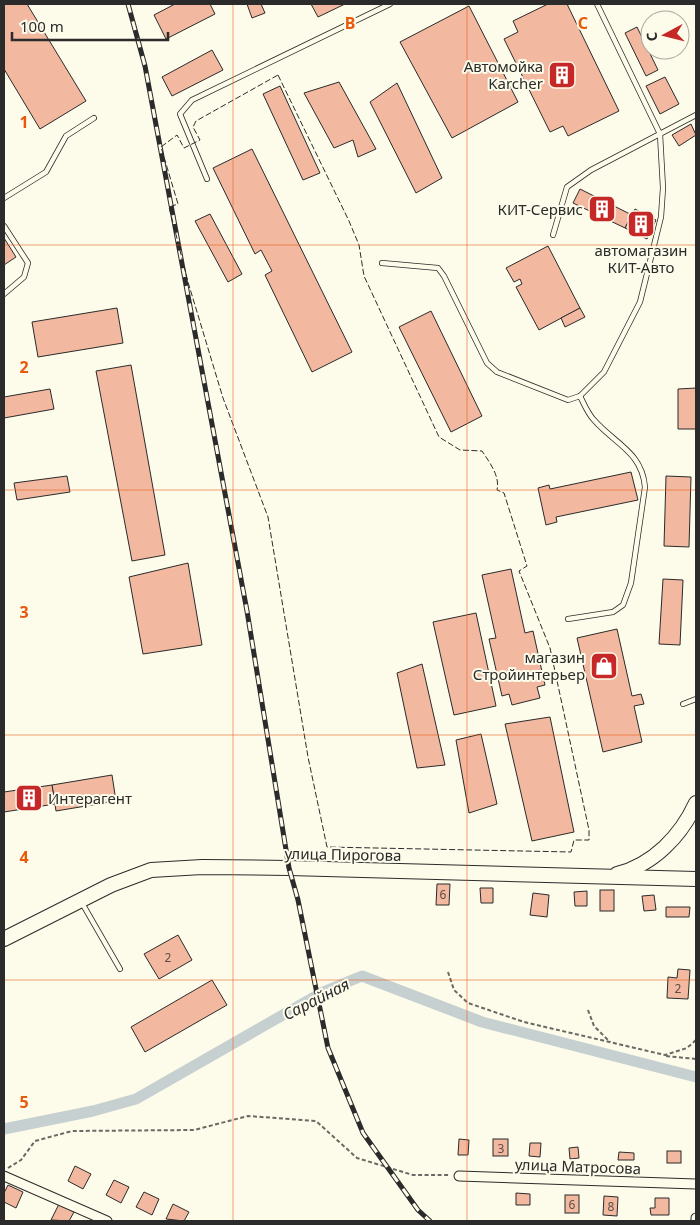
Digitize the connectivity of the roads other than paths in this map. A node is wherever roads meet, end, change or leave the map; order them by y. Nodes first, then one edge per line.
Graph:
1 (390, 4) edge
2 (597, 4) edge
3 (696, 115) edge
4 (94, 118) dead end
5 (660, 134) junction
6 (207, 179) dead end
7 (4, 198) edge
8 (4, 226) edge
9 (553, 235) dead end
10 (382, 263) dead end
11 (4, 294) edge
12 (580, 396) junction
13 (568, 619) dead end
14 (696, 699) edge
15 (683, 704) dead end
16 (696, 802) edge
17 (607, 877) junction
18 (696, 879) edge
19 (80, 900) junction
20 (4, 939) edge
21 (120, 969) dead end
22 (4, 1176) edge
23 (459, 1176) road end
24 (696, 1184) edge
25 (107, 1221) edge

1 - 6 lane
2 - 5 lane
3 - 5 lane
4 - 7 lane
5 - 9 lane
5 - 12 lane
8 - 11 lane
10 - 12 lane
12 - 13 lane
14 - 15 lane
16 - 17 main road
17 - 18 main road, улица Пирогова
17 - 19 main road, улица Пирогова
19 - 20 main road, улица Пирогова
19 - 21 lane
22 - 25 street
23 - 24 street, улица Матросова

